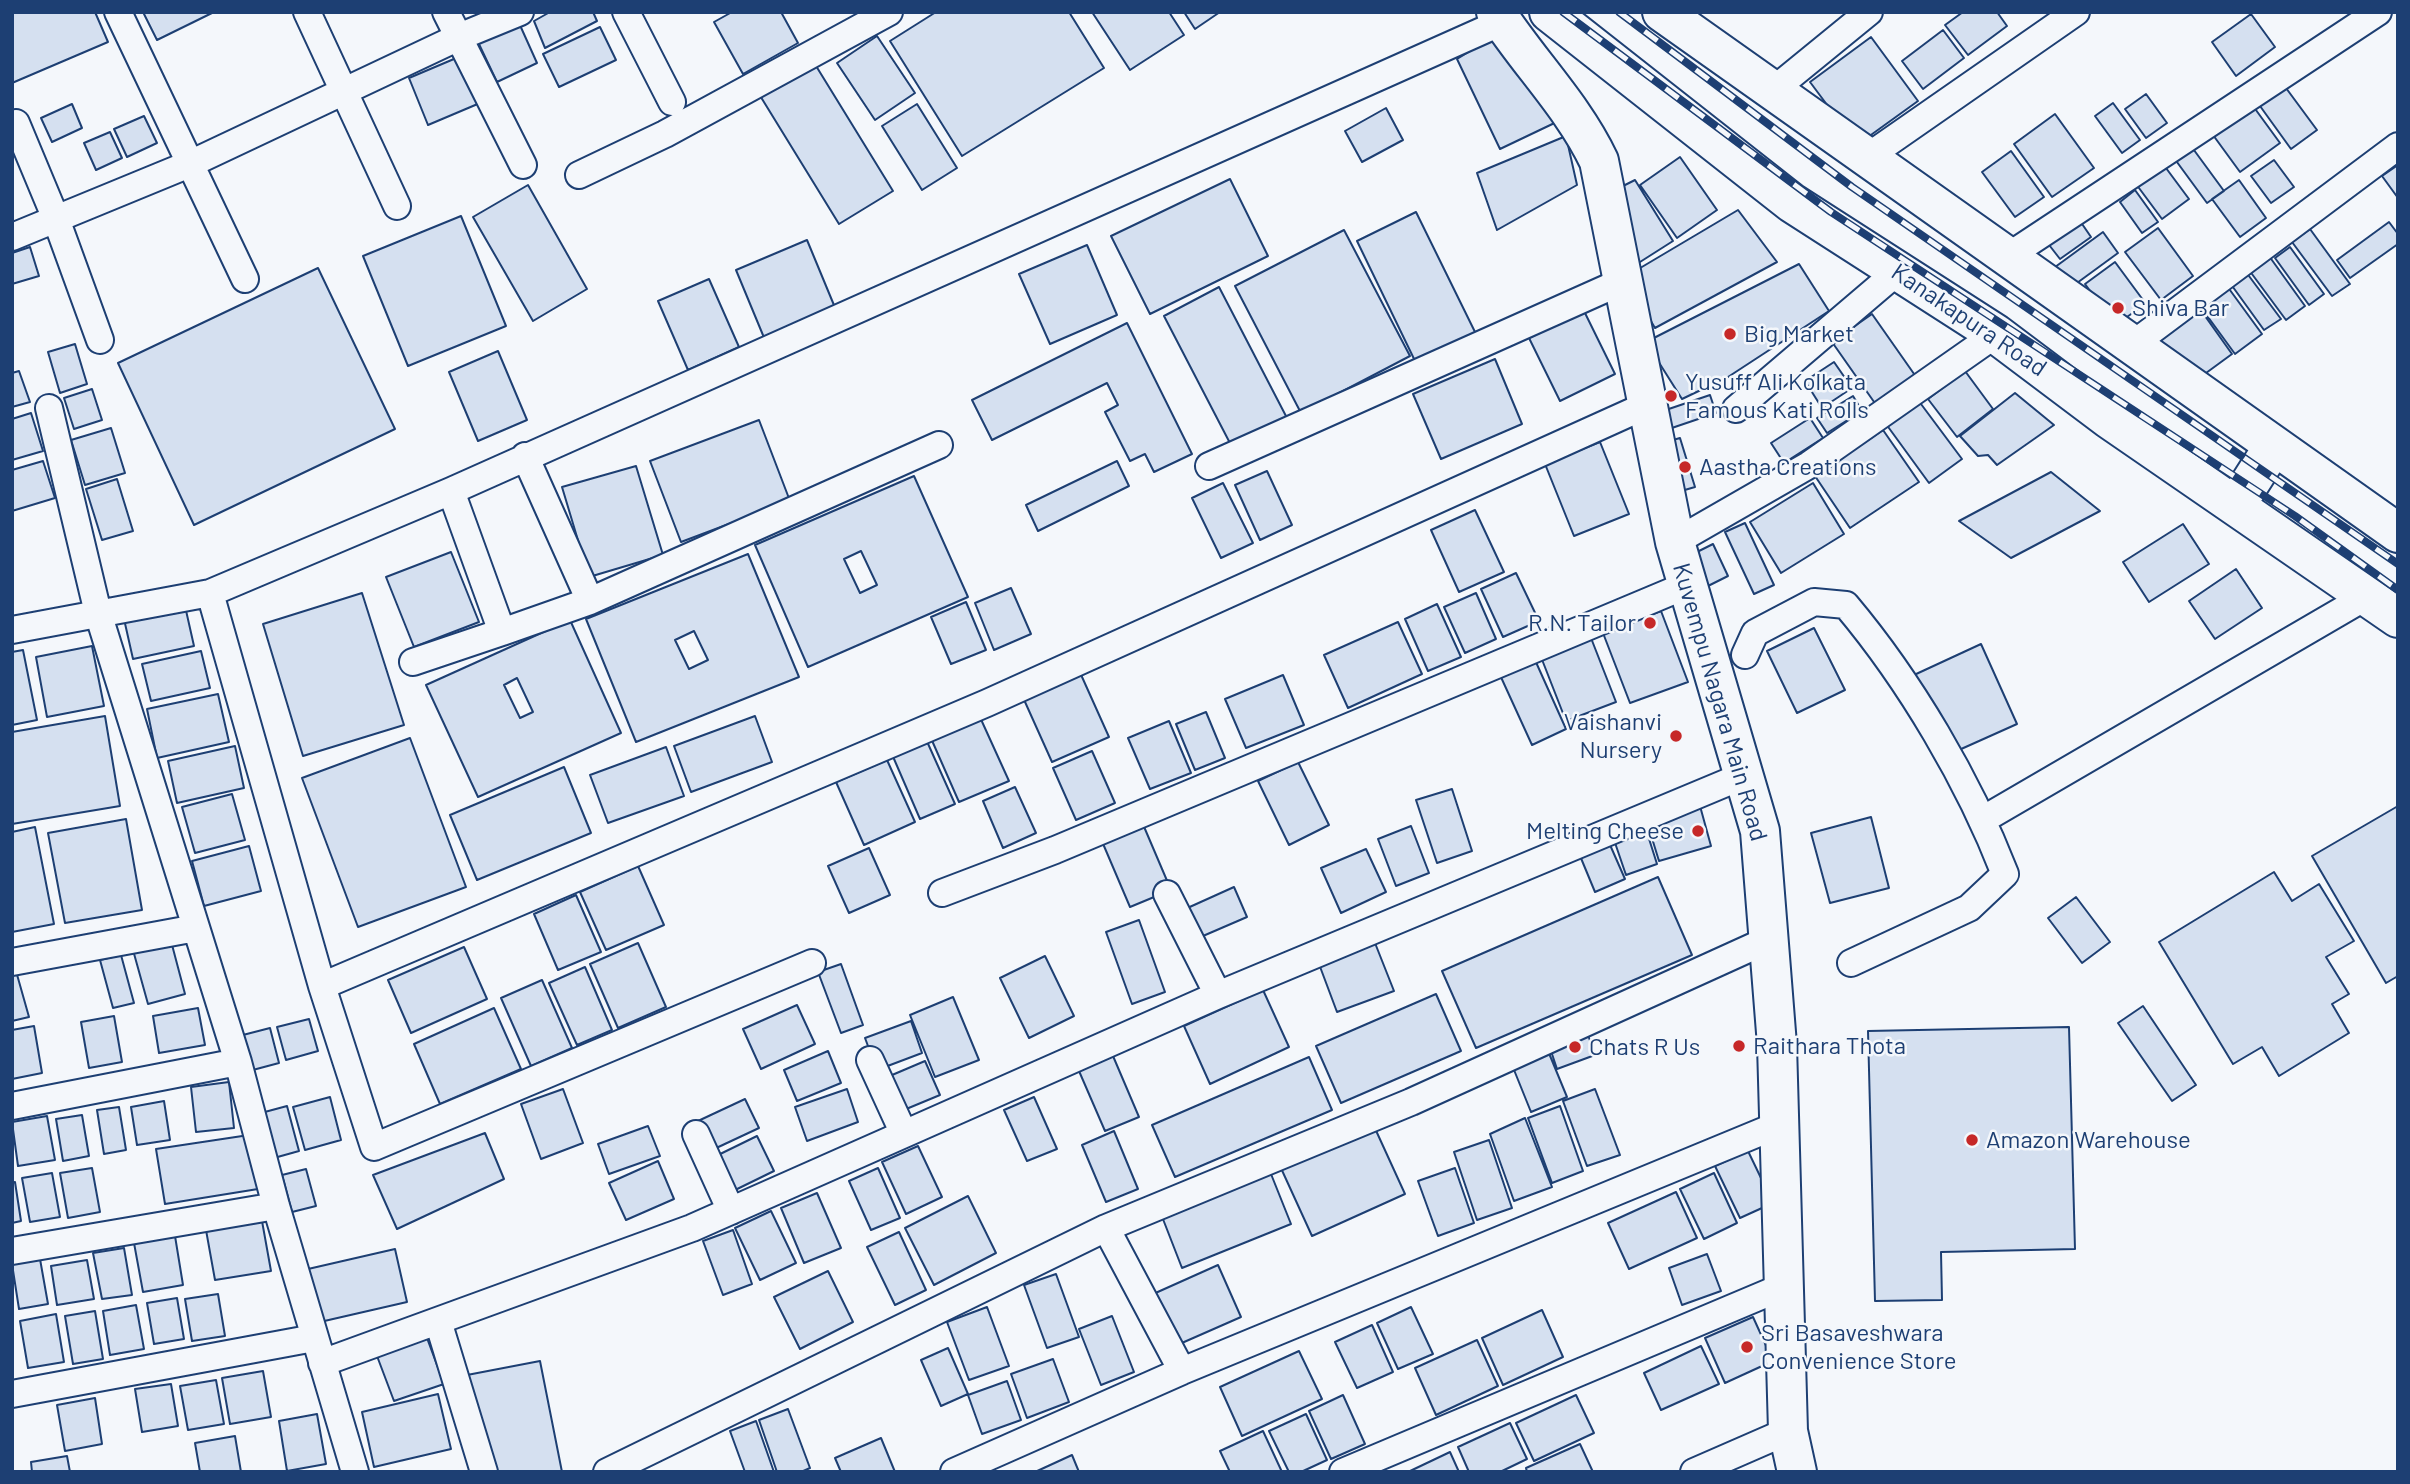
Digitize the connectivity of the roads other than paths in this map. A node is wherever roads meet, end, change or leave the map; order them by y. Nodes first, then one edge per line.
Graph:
1 (118, 12) edge
2 (307, 12) edge
3 (446, 12) edge
4 (520, 12) edge
5 (626, 12) edge
6 (889, 12) edge
7 (1549, 12) edge
8 (1662, 12) edge
9 (1869, 12) edge
10 (2076, 12) edge
11 (2378, 12) edge
12 (1499, 17) edge
13 (460, 37) junction
14 (345, 89) junction
15 (1771, 92) junction
16 (672, 102) dead end
17 (16, 123) dead end
18 (2398, 146) edge
19 (1866, 158) junction
20 (191, 163) junction
21 (523, 165) dead end
22 (579, 175) dead end
23 (397, 206) dead end
24 (56, 219) junction
25 (12, 237) edge
26 (2007, 257) junction
27 (1898, 271) junction
28 (245, 279) dead end
29 (1623, 281) junction
30 (1996, 334) junction
31 (100, 340) dead end
32 (2132, 345) junction
33 (1647, 405) junction
34 (49, 408) dead end
35 (1735, 409) dead end
36 (939, 445) dead end
37 (2273, 447) junction
38 (525, 456) junction
39 (1209, 466) dead end
40 (451, 492) junction
41 (2236, 505) junction
42 (2398, 533) edge
43 (1675, 542) junction
44 (1686, 585) junction
45 (210, 593) junction
46 (2367, 596) junction
47 (590, 601) junction
48 (98, 613) junction
49 (2398, 618) edge
50 (12, 630) edge
51 (502, 632) junction
52 (1745, 655) dead end
53 (413, 662) dead end
54 (1745, 775) junction
55 (1984, 819) junction
56 (942, 893) dead end
57 (1167, 894) dead end
58 (196, 928) junction
59 (1770, 939) junction
60 (12, 962) edge
61 (812, 963) dead end
62 (1851, 963) dead end
63 (323, 986) junction
64 (1218, 995) junction
65 (870, 1060) dead end
66 (238, 1062) junction
67 (12, 1106) edge
68 (1778, 1125) junction
69 (696, 1134) dead end
70 (904, 1134) junction
71 (276, 1206) junction
72 (731, 1211) junction
73 (1106, 1228) junction
74 (12, 1251) edge
75 (1782, 1287) junction
76 (438, 1321) junction
77 (314, 1338) junction
78 (322, 1363) junction
79 (1182, 1371) junction
80 (12, 1394) edge
81 (1788, 1431) junction
82 (355, 1472) edge
83 (484, 1472) edge
84 (607, 1472) edge
85 (954, 1472) edge
86 (1343, 1472) edge
87 (1694, 1472) edge
88 (1797, 1472) edge

1 - 20 street
2 - 14 street
3 - 13 street
4 - 13 street
5 - 16 street
6 - 22 street
7 - 27 main road, Kanakapura Road
8 - 15 main road
9 - 15 street
10 - 19 street
11 - 26 street
12 - 29 main road, Kuvempu Nagara Main Road
12 - 38 street
13 - 14 street
13 - 21 street
14 - 20 street
14 - 23 street
15 - 19 main road
17 - 24 street
18 - 32 street
19 - 26 main road
20 - 24 street
20 - 28 street
24 - 25 street
24 - 31 street
26 - 32 main road
27 - 30 main road, Kanakapura Road
27 - 35 street
29 - 33 main road, Kuvempu Nagara Main Road
29 - 39 street
30 - 41 main road, Kanakapura Road
30 - 43 street
32 - 37 main road
33 - 43 main road, Kuvempu Nagara Main Road
33 - 63 street
34 - 48 street
36 - 47 street
37 - 41 main road
37 - 42 main road
38 - 40 street
38 - 47 street
40 - 45 street
40 - 51 street
41 - 46 main road, Kanakapura Road
43 - 44 main road, Kuvempu Nagara Main Road
44 - 54 main road, Kuvempu Nagara Main Road
44 - 56 street
45 - 48 street
45 - 63 street
46 - 49 main road, Kanakapura Road
46 - 55 street
47 - 51 street
48 - 50 street
48 - 58 street
51 - 53 street
52 - 55 street
54 - 59 main road, Kuvempu Nagara Main Road
54 - 64 street
55 - 62 street
57 - 64 street
58 - 60 street
58 - 66 street
59 - 68 main road, Kuvempu Nagara Main Road
59 - 73 street
61 - 63 street
64 - 70 street
65 - 70 street
66 - 67 street
66 - 71 street
68 - 75 main road, Kuvempu Nagara Main Road
68 - 79 street
69 - 72 street
70 - 72 street
71 - 74 street
71 - 77 street
72 - 76 street
73 - 79 street
73 - 84 street
75 - 81 main road, Kuvempu Nagara Main Road
75 - 86 street
76 - 78 street
76 - 83 street
77 - 78 street
77 - 80 street
78 - 82 street
79 - 85 street
81 - 87 street
81 - 88 main road, Kuvempu Nagara Main Road

